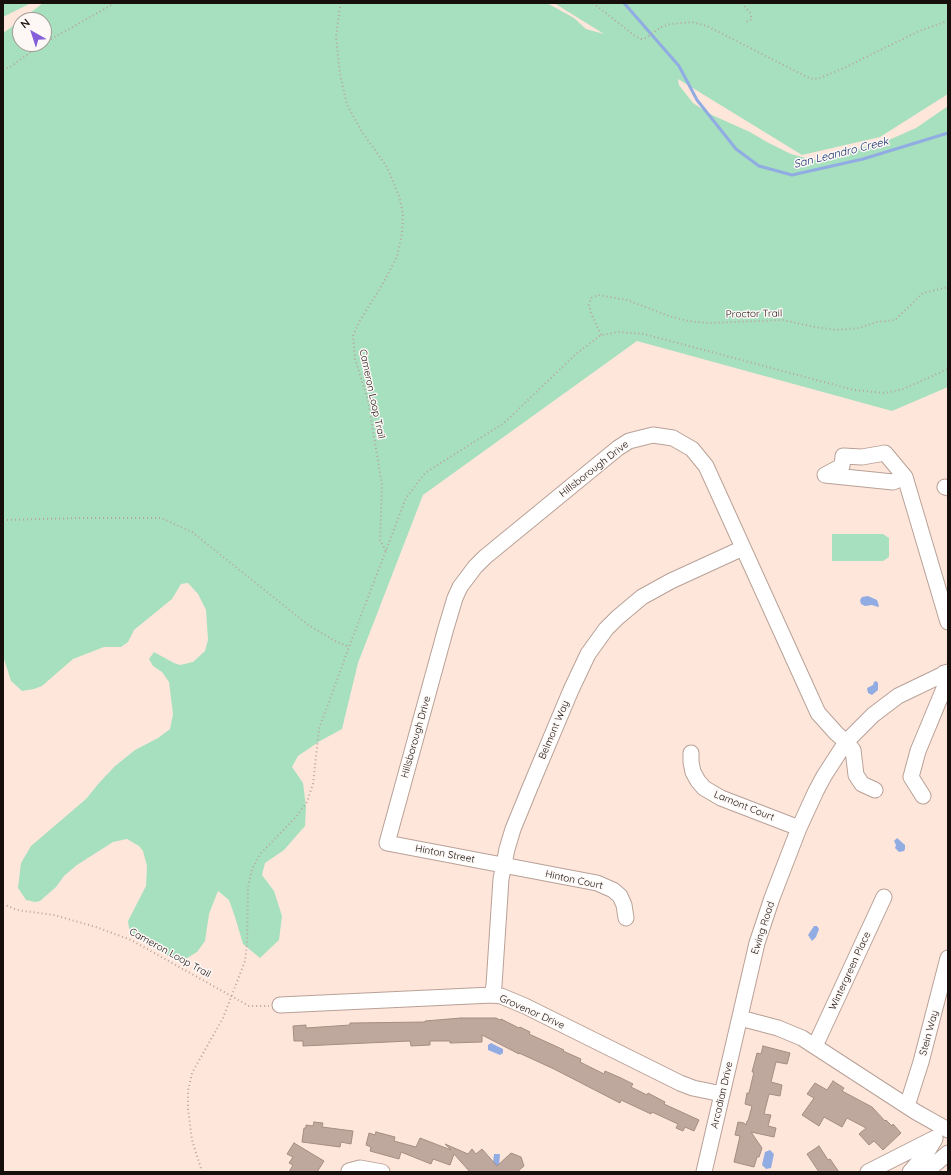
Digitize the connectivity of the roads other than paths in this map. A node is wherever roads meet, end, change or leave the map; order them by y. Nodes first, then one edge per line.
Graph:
1 (904, 477) dead end
2 (743, 548) junction
3 (948, 622) edge
4 (946, 672) edge
5 (846, 742) junction
6 (691, 753) dead end
7 (875, 790) dead end
8 (923, 796) dead end
9 (799, 828) junction
10 (387, 843) joint
11 (503, 865) junction
12 (884, 897) dead end
13 (886, 915) dead end
14 (626, 918) dead end
15 (948, 958) edge
16 (492, 995) junction
17 (280, 1005) road end
18 (740, 1018) junction
19 (820, 1048) junction
20 (722, 1094) junction
21 (908, 1106) junction
22 (941, 1131) edge
23 (948, 1153) edge
24 (349, 1171) edge
25 (382, 1172) edge
26 (704, 1172) edge
27 (868, 1172) edge
28 (910, 1172) edge
29 (926, 1172) edge

1 - 3 street
2 - 5 street, Hillsborough Drive
2 - 10 street, Hillsborough Drive
2 - 11 street, Belmont Way
4 - 5 street, Ewing Road
4 - 8 street
5 - 7 street
5 - 9 street, Ewing Road
6 - 9 street, Lamont Court
9 - 18 street, Ewing Road
10 - 11 street, Hinton Street
11 - 14 street, Hinton Court
11 - 16 street, Belmont Way
12 - 19 street, Wintergreen Place
13 - 19 street
15 - 21 street, Stein Way
16 - 17 street, Grovenor Drive
16 - 20 street, Grovenor Drive
18 - 19 street
18 - 20 street, Arcadian Drive
19 - 21 street
20 - 26 street, Arcadian Drive
21 - 22 street
22 - 27 street
22 - 28 street
23 - 29 street
24 - 25 street

